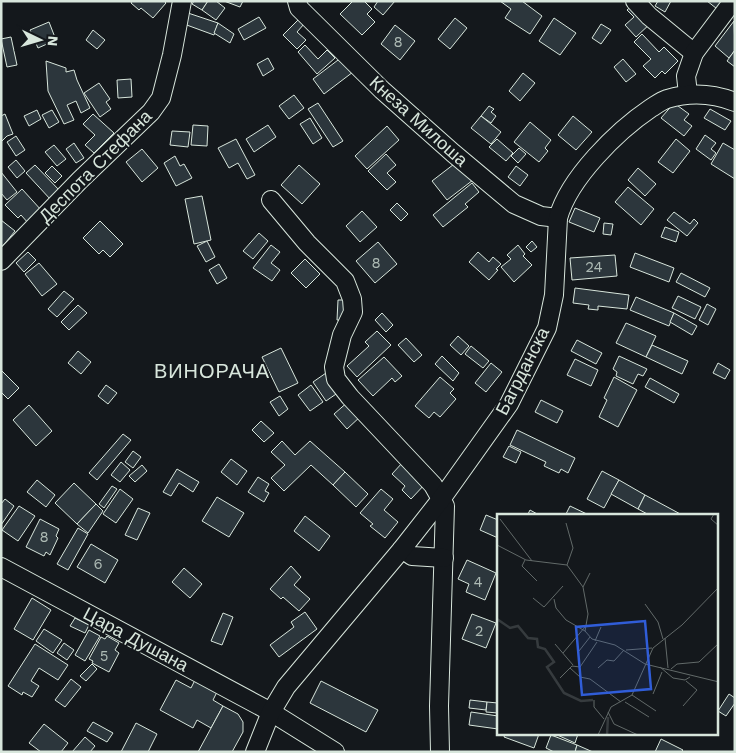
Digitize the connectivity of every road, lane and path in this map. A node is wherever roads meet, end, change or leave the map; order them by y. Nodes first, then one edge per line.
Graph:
1 (182, 1) edge
2 (296, 1) edge
3 (635, 1) edge
4 (733, 1) edge
5 (694, 53) junction
6 (688, 94) junction
7 (735, 102) edge
8 (271, 200) dead end
9 (558, 218) junction
10 (1, 261) edge
11 (442, 498) junction
12 (402, 549) junction
13 (444, 558) junction
14 (1, 567) edge
15 (271, 712) junction
16 (331, 751) edge
17 (254, 752) edge
18 (440, 752) edge

1 - 10 street, Деспота Стефана
2 - 9 street, Кнеза Милоша
3 - 5 street
4 - 5 street
5 - 6 street
6 - 7 street, Багрданска
6 - 9 street, Багрданска
8 - 11 street
9 - 11 street, Багрданска
11 - 12 street, Багрданска
11 - 13 street
12 - 13 street
12 - 15 street, Багрданска
13 - 18 street
14 - 15 street, Цара Душана
15 - 16 street, Цара Душана
15 - 17 street, Багрданска

